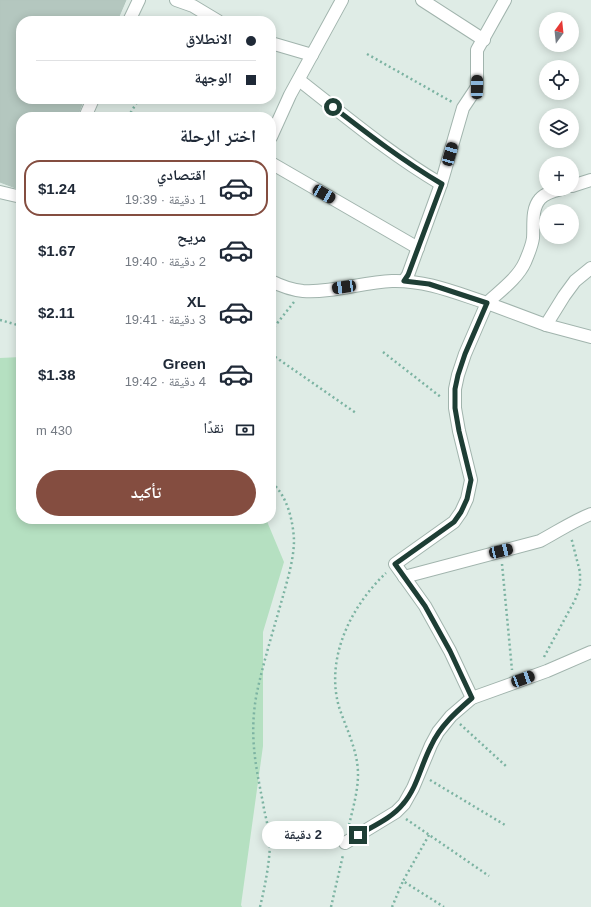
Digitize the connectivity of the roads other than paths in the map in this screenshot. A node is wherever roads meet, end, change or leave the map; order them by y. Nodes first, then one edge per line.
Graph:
1 (139, 0) edge
2 (176, 0) edge
3 (342, 0) edge
4 (422, 0) edge
5 (505, 0) edge
6 (131, 16) edge
7 (210, 16) edge
8 (484, 40) junction
9 (276, 44) edge
10 (312, 54) junction
11 (299, 80) junction
12 (276, 127) edge
13 (276, 166) edge
14 (591, 180) edge
15 (442, 184) junction
16 (579, 184) edge
17 (0, 192) edge
18 (16, 196) edge
19 (543, 196) edge
20 (418, 248) junction
21 (591, 268) edge
22 (404, 281) junction
23 (276, 283) edge
24 (487, 303) junction
25 (546, 325) junction
26 (591, 337) edge
27 (591, 514) edge
28 (404, 577) junction
29 (591, 652) edge
30 (472, 698) junction
31 (346, 843) road end

1 - 6 street
2 - 7 street
3 - 10 street
4 - 8 street
5 - 8 street
8 - 15 street
9 - 10 street
10 - 11 street
11 - 12 street
11 - 15 street
13 - 20 street
14 - 16 street
15 - 20 street
17 - 18 street
19 - 24 street
20 - 22 street
21 - 25 street
22 - 23 street
22 - 24 street
24 - 25 street
24 - 28 street
25 - 26 street
27 - 28 street
28 - 30 street
29 - 30 street
30 - 31 street

